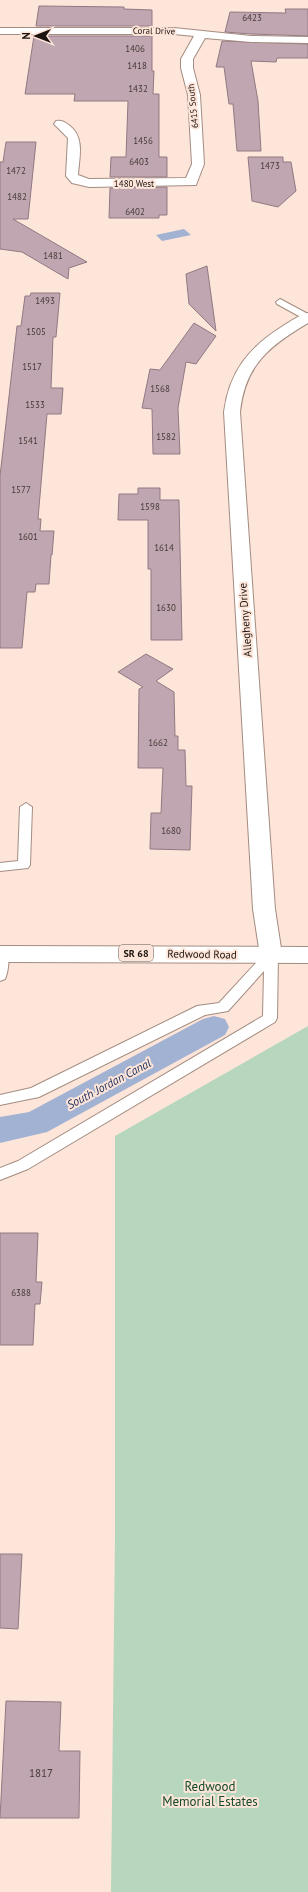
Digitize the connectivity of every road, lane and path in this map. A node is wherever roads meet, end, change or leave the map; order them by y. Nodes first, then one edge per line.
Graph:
1 (0, 31) edge
2 (202, 33) junction
3 (308, 40) edge
4 (60, 124) dead end
5 (191, 182) joint
6 (280, 302) dead end
7 (308, 318) edge
8 (26, 807) dead end
9 (0, 866) edge
10 (1, 954) edge
11 (272, 955) junction
12 (308, 955) edge
13 (0, 976) edge
14 (0, 1100) edge
15 (0, 1174) edge

1 - 2 street, Coral Drive
2 - 3 street, Coral Drive
2 - 5 street, 6415 South
4 - 5 street, 1480 West
6 - 7 lane
7 - 11 street, Allegheny Drive
8 - 9 lane
10 - 11 street, Redwood Road / SR 68
10 - 13 lane
11 - 12 street, Redwood Road / SR 68
11 - 14 lane
11 - 15 lane

